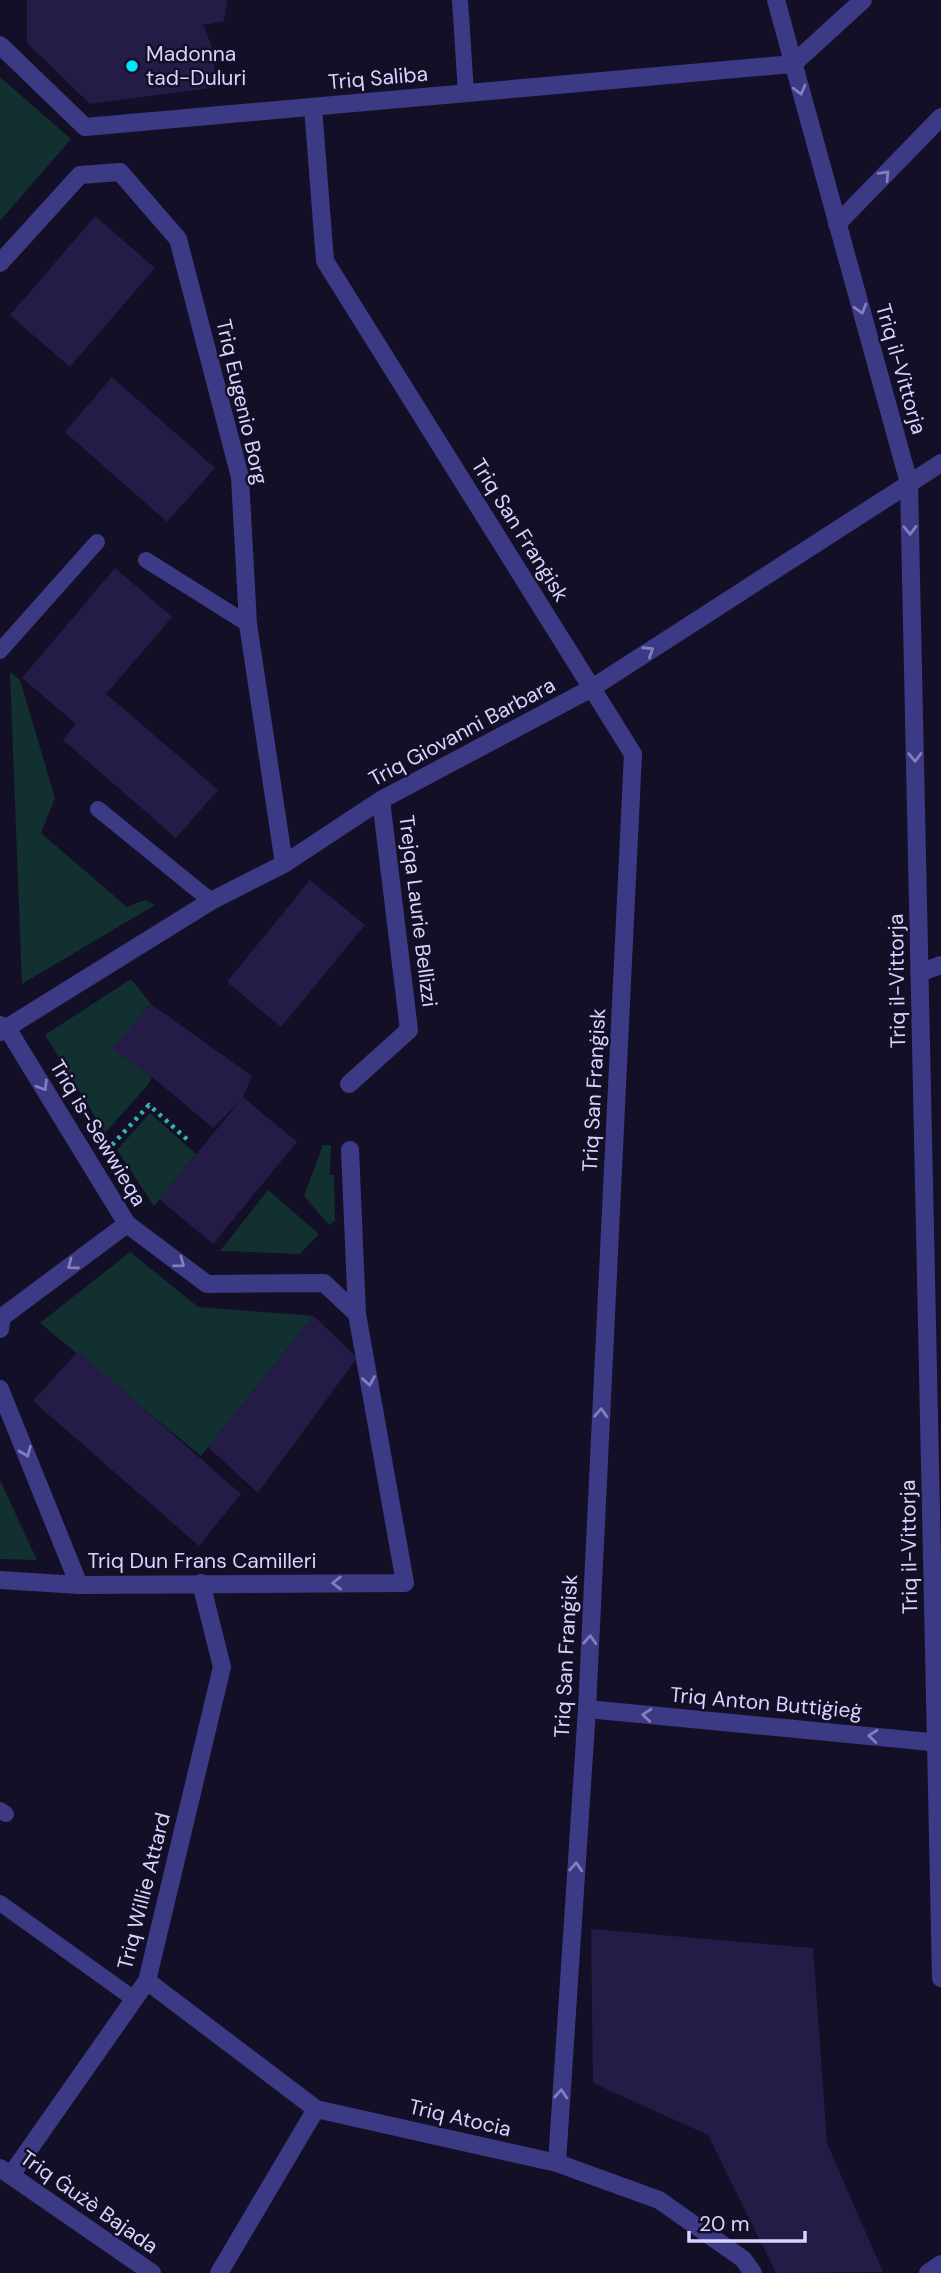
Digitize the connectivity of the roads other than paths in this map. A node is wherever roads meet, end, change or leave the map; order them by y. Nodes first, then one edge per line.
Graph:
1 (460, 0) edge
2 (776, 0) edge
3 (863, 0) edge
4 (0, 45) edge
5 (793, 64) junction
6 (466, 93) junction
7 (313, 107) junction
8 (941, 117) edge
9 (837, 224) junction
10 (0, 263) edge
11 (941, 463) edge
12 (909, 482) junction
13 (97, 542) dead end
14 (146, 560) dead end
15 (248, 624) junction
16 (0, 651) edge
17 (592, 688) junction
18 (381, 800) junction
19 (98, 810) dead end
20 (284, 864) junction
21 (211, 901) junction
22 (941, 965) edge
23 (919, 973) junction
24 (2, 1028) edge
25 (349, 1084) dead end
26 (350, 1150) dead end
27 (127, 1224) junction
28 (357, 1314) junction
29 (0, 1329) edge
30 (0, 1389) edge
31 (0, 1580) edge
32 (201, 1583) junction
33 (79, 1585) junction
34 (587, 1709) junction
35 (938, 1743) edge
36 (0, 1902) edge
37 (941, 1978) edge
38 (147, 1981) junction
39 (134, 1999) junction
40 (316, 2109) junction
41 (557, 2163) junction
42 (5, 2171) edge
43 (941, 2264) edge
44 (152, 2273) edge
45 (219, 2273) edge
46 (753, 2273) edge
47 (928, 2273) edge

1 - 6 lane
2 - 5 street, Triq il-Vittorja
3 - 5 street
4 - 7 street, Triq Saliba
5 - 6 street, Triq Saliba
5 -> 9 street, Triq il-Vittorja
6 - 7 street, Triq Saliba
7 - 17 street, Triq San Franġisk
9 -> 8 street
9 -> 12 street, Triq il-Vittorja
10 - 15 street, Triq Eugenio Borg
11 - 12 street, Triq Giovanni Barbara
17 -> 12 street, Triq Giovanni Barbara
12 -> 23 street, Triq il-Vittorja
13 - 16 lane
14 - 15 lane
15 - 20 street, Triq Eugenio Borg
17 - 18 street, Triq Giovanni Barbara
34 -> 17 street, Triq San Franġisk
18 - 20 street, Triq Giovanni Barbara
18 - 25 street, Trejqa Laurie Bellizzi
19 - 21 lane
20 - 21 street, Triq Giovanni Barbara
21 - 24 street, Triq Giovanni Barbara
22 - 23 street
23 - 35 street, Triq il-Vittorja
24 -> 27 street, Triq is-Sewwieqa
26 - 28 street
27 -> 28 street, Triq is-Sewwieqa
27 -> 29 street
28 -> 32 street, Triq Dun Frans Camilleri
30 -> 33 street
31 - 33 street, Triq Dun Frans Camilleri
32 - 33 street, Triq Dun Frans Camilleri
32 - 38 street, Triq Willie Attard
35 -> 34 street, Triq Anton Buttiġieġ
41 -> 34 street, Triq San Franġisk
35 - 37 street, Triq il-Vittorja
36 - 39 lane
38 - 39 street, Triq Willie Attard
38 - 40 street
39 - 42 street, Triq Willie Attard
40 - 41 street, Triq Atocia
40 - 45 street
41 - 46 street, Triq Atocia
42 - 44 street, Triq Ġużè Bajada
43 - 47 street

